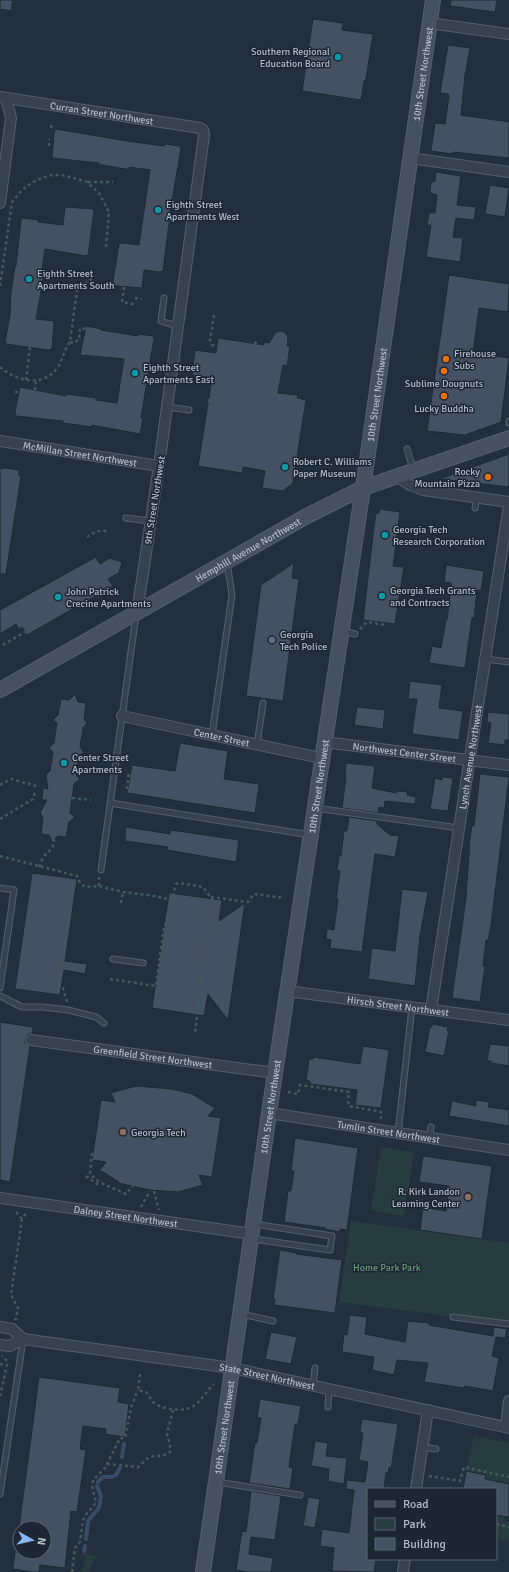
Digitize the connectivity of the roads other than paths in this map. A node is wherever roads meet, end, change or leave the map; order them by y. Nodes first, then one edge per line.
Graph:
1 (433, 0) edge
2 (429, 23) junction
3 (509, 34) edge
4 (3, 98) edge
5 (203, 130) joint
6 (410, 158) junction
7 (509, 172) edge
8 (0, 203) edge
9 (164, 298) dead end
10 (178, 324) junction
11 (167, 407) junction
12 (189, 410) dead end
13 (509, 438) edge
14 (0, 441) edge
15 (407, 449) dead end
16 (159, 466) junction
17 (413, 470) junction
18 (396, 476) junction
19 (363, 488) junction
20 (477, 497) junction
21 (509, 502) edge
22 (509, 505) edge
23 (475, 508) dead end
24 (126, 518) dead end
25 (150, 521) junction
26 (227, 561) junction
27 (136, 613) junction
28 (341, 631) junction
29 (355, 631) road end
30 (485, 659) junction
31 (509, 662) edge
32 (0, 690) edge
33 (263, 703) dead end
34 (122, 716) junction
35 (212, 735) junction
36 (324, 742) junction
37 (257, 745) junction
38 (321, 758) junction
39 (469, 760) junction
40 (509, 765) edge
41 (110, 803) junction
42 (314, 808) junction
43 (459, 828) junction
44 (310, 836) junction
45 (101, 870) dead end
46 (0, 888) edge
47 (113, 959) dead end
48 (143, 963) dead end
49 (0, 988) edge
50 (287, 991) junction
51 (0, 996) edge
52 (412, 1007) junction
53 (431, 1010) junction
54 (509, 1020) edge
55 (104, 1023) dead end
56 (31, 1040) dead end
57 (275, 1073) junction
58 (269, 1113) junction
59 (431, 1127) dead end
60 (398, 1133) junction
61 (429, 1138) junction
62 (509, 1150) edge
63 (0, 1198) edge
64 (252, 1232) junction
65 (240, 1314) junction
66 (453, 1317) dead end
67 (273, 1321) dead end
68 (509, 1324) edge
69 (0, 1327) edge
70 (23, 1339) junction
71 (0, 1345) edge
72 (232, 1368) junction
73 (315, 1368) dead end
74 (313, 1385) junction
75 (329, 1388) junction
76 (509, 1401) edge
77 (328, 1407) dead end
78 (428, 1410) junction
79 (507, 1427) edge
80 (422, 1447) junction
81 (436, 1449) dead end
82 (216, 1482) junction
83 (416, 1488) edge
84 (0, 1494) edge
85 (300, 1495) dead end
86 (405, 1560) edge
87 (203, 1572) edge
88 (403, 1572) edge

1 - 2 main road, 10th Street Northwest
2 - 3 street
2 - 6 main road, 10th Street Northwest
4 - 5 street, Curran Street Northwest
4 - 8 street
5 - 10 street, 9th Street Northwest
6 - 7 street
6 - 19 main road, 10th Street Northwest
9 - 10 lane
10 - 11 street, 9th Street Northwest
11 - 12 lane
11 - 16 street, 9th Street Northwest
13 - 17 main road, Hemphill Avenue Northwest
14 - 16 street, McMillan Street Northwest
15 - 17 lane
16 - 25 street, 9th Street Northwest
17 - 18 main road, Hemphill Avenue Northwest
18 - 19 main road, Hemphill Avenue Northwest
18 - 20 street
19 - 26 main road, Hemphill Avenue Northwest
19 - 28 main road, 10th Street Northwest
20 - 21 street
20 - 23 lane
22 - 30 street, Lynch Avenue Northwest
24 - 25 lane
25 - 27 street, 9th Street Northwest
26 - 27 main road, Hemphill Avenue Northwest
26 - 35 lane
27 - 32 main road, Hemphill Avenue Northwest
27 - 34 lane, 9th Street Northwest
28 - 29 lane
28 - 36 main road, 10th Street Northwest
30 - 31 lane
30 - 39 street, Lynch Avenue Northwest
33 - 37 lane
34 - 35 street, Center Street
34 - 41 lane, 9th Street Northwest
35 - 37 street, Center Street
36 - 38 main road, 10th Street Northwest
36 - 39 street, Northwest Center Street
37 - 38 street, Center Street
38 - 42 main road, 10th Street Northwest
39 - 40 street, Northwest Center Street
39 - 43 street, Lynch Avenue Northwest
41 - 44 lane
41 - 45 lane, 9th Street Northwest
42 - 43 lane
42 - 44 main road, 10th Street Northwest
43 - 53 street, Lynch Avenue Northwest
44 - 50 main road, 10th Street Northwest
46 - 49 lane
47 - 48 lane
50 - 52 street, Hirsch Street Northwest
50 - 57 main road, 10th Street Northwest
51 - 55 lane
52 - 53 street, Hirsch Street Northwest
52 - 60 lane
53 - 54 street, Hirsch Street Northwest
56 - 57 street, Greenfield Street Northwest
57 - 58 main road, 10th Street Northwest
58 - 60 street, Tumlin Street Northwest
58 - 64 main road, 10th Street Northwest
59 - 61 lane
60 - 61 street, Tumlin Street Northwest
61 - 62 street, Tumlin Street Northwest
63 - 64 street, Dalney Street Northwest
64 - 64 lane
64 - 65 main road, 10th Street Northwest
65 - 67 lane
65 - 72 main road, 10th Street Northwest
66 - 68 lane
69 - 70 street, State Street Northwest
70 - 71 street, State Street Northwest
70 - 72 street, State Street Northwest
70 - 84 lane
72 - 74 street, State Street Northwest
72 - 82 main road, 10th Street Northwest
73 - 74 lane
74 - 75 street, State Street Northwest
75 - 77 lane
75 - 78 street, State Street Northwest
76 - 79 street
78 - 79 street, State Street Northwest
78 - 80 street
80 - 81 lane
80 - 83 street
82 - 85 lane
82 - 87 main road, 10th Street Northwest
86 - 88 street

